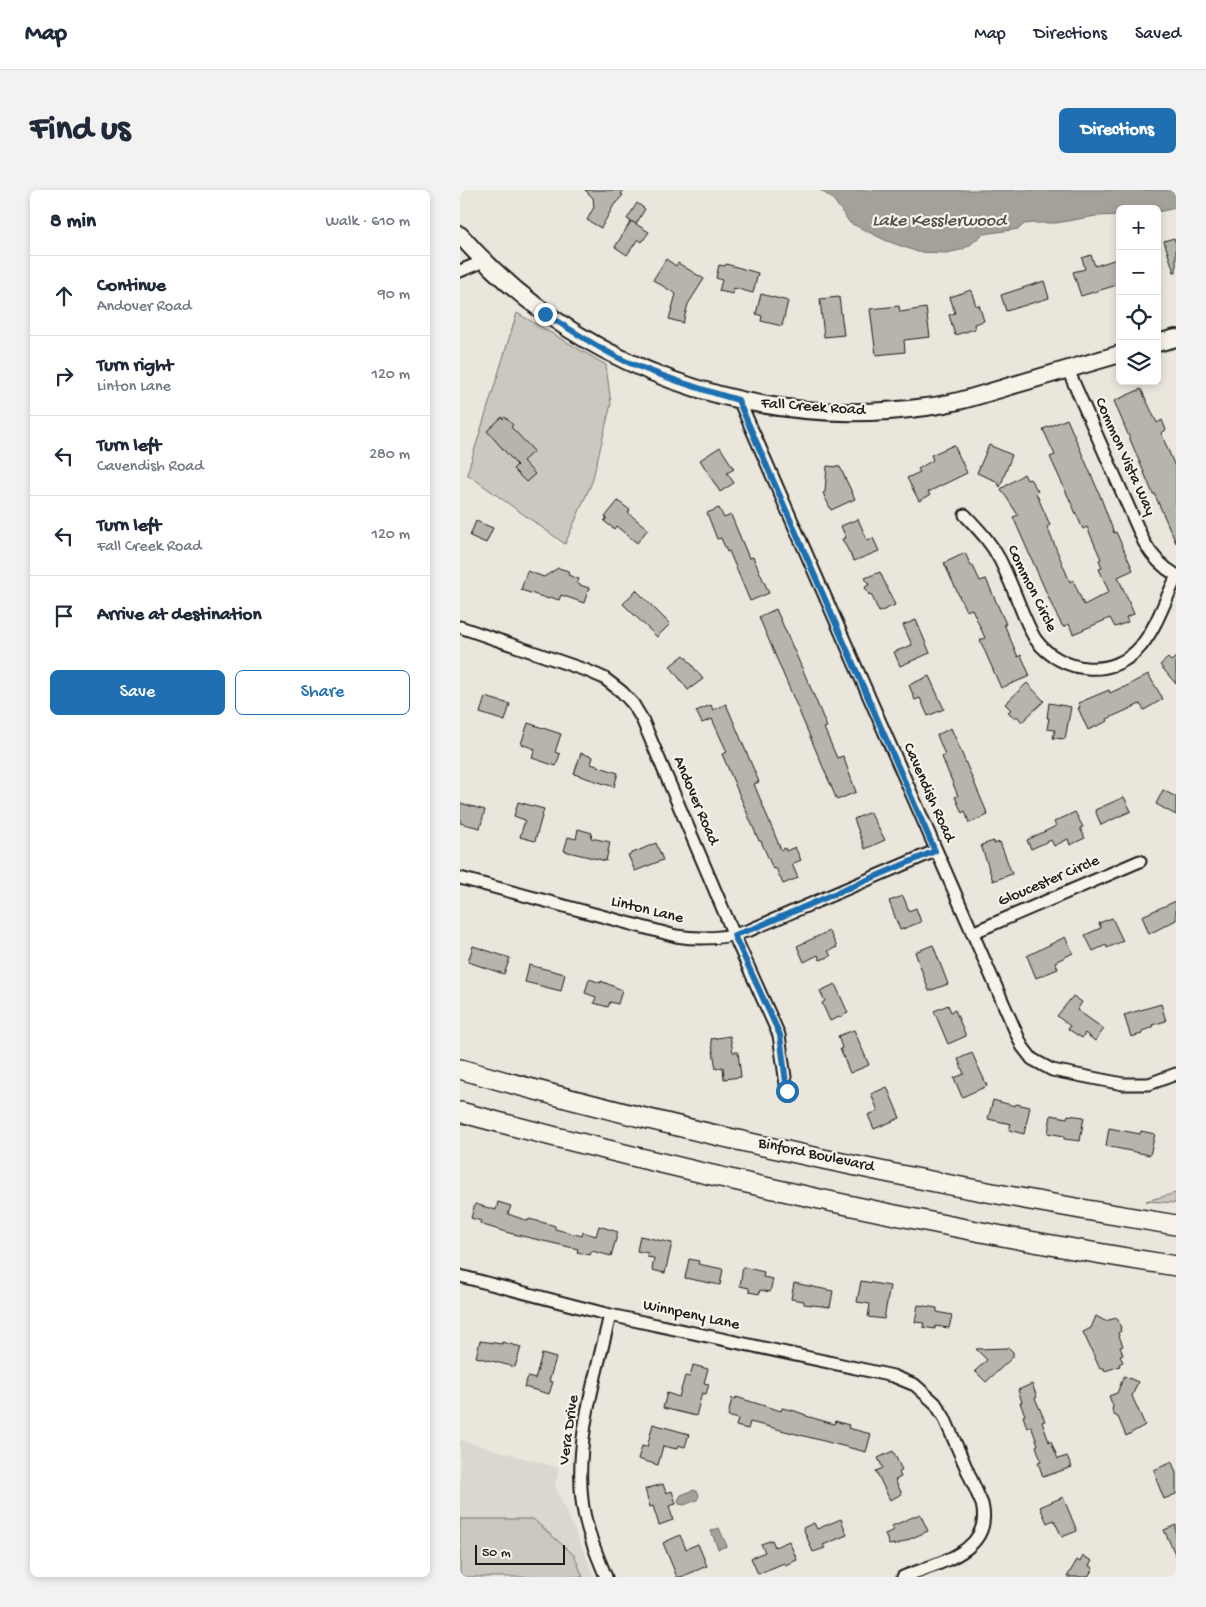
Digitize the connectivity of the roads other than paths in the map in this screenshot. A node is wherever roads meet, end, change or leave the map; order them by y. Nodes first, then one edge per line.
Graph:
1 (460, 235) edge
2 (484, 261) junction
3 (460, 271) edge
4 (1176, 338) edge
5 (1161, 342) edge
6 (1116, 355) edge
7 (1068, 370) junction
8 (738, 400) junction
9 (965, 515) dead end
10 (1176, 577) edge
11 (460, 627) edge
12 (935, 851) junction
13 (1140, 861) dead end
14 (460, 878) edge
15 (972, 933) junction
16 (734, 935) junction
17 (460, 1069) edge
18 (1176, 1074) edge
19 (787, 1091) dead end
20 (460, 1112) edge
21 (1176, 1225) edge
22 (1176, 1266) edge
23 (460, 1276) edge
24 (610, 1315) junction
25 (606, 1577) edge
26 (903, 1577) edge

1 - 2 main road, Fall Creek Road
2 - 3 street
2 - 8 main road, Fall Creek Road
4 - 5 main road
6 - 7 main road, Fall Creek Road
7 - 8 main road, Fall Creek Road
7 - 10 street, Common Vista Way
8 - 12 street, Cavendish Road
9 - 10 street, Common Circle
11 - 16 street, Andover Road
12 - 15 street, Cavendish Road
12 - 16 street, Linton Lane
13 - 15 street, Gloucester Circle
14 - 16 street, Linton Lane
15 - 18 street, Cavendish Road
16 - 19 street, Andover Road
17 - 21 main road, Binford Boulevard
20 - 22 main road
23 - 24 street, Winnpeny Lane
24 - 25 street, Vera Drive
24 - 26 street, Winnpeny Lane

